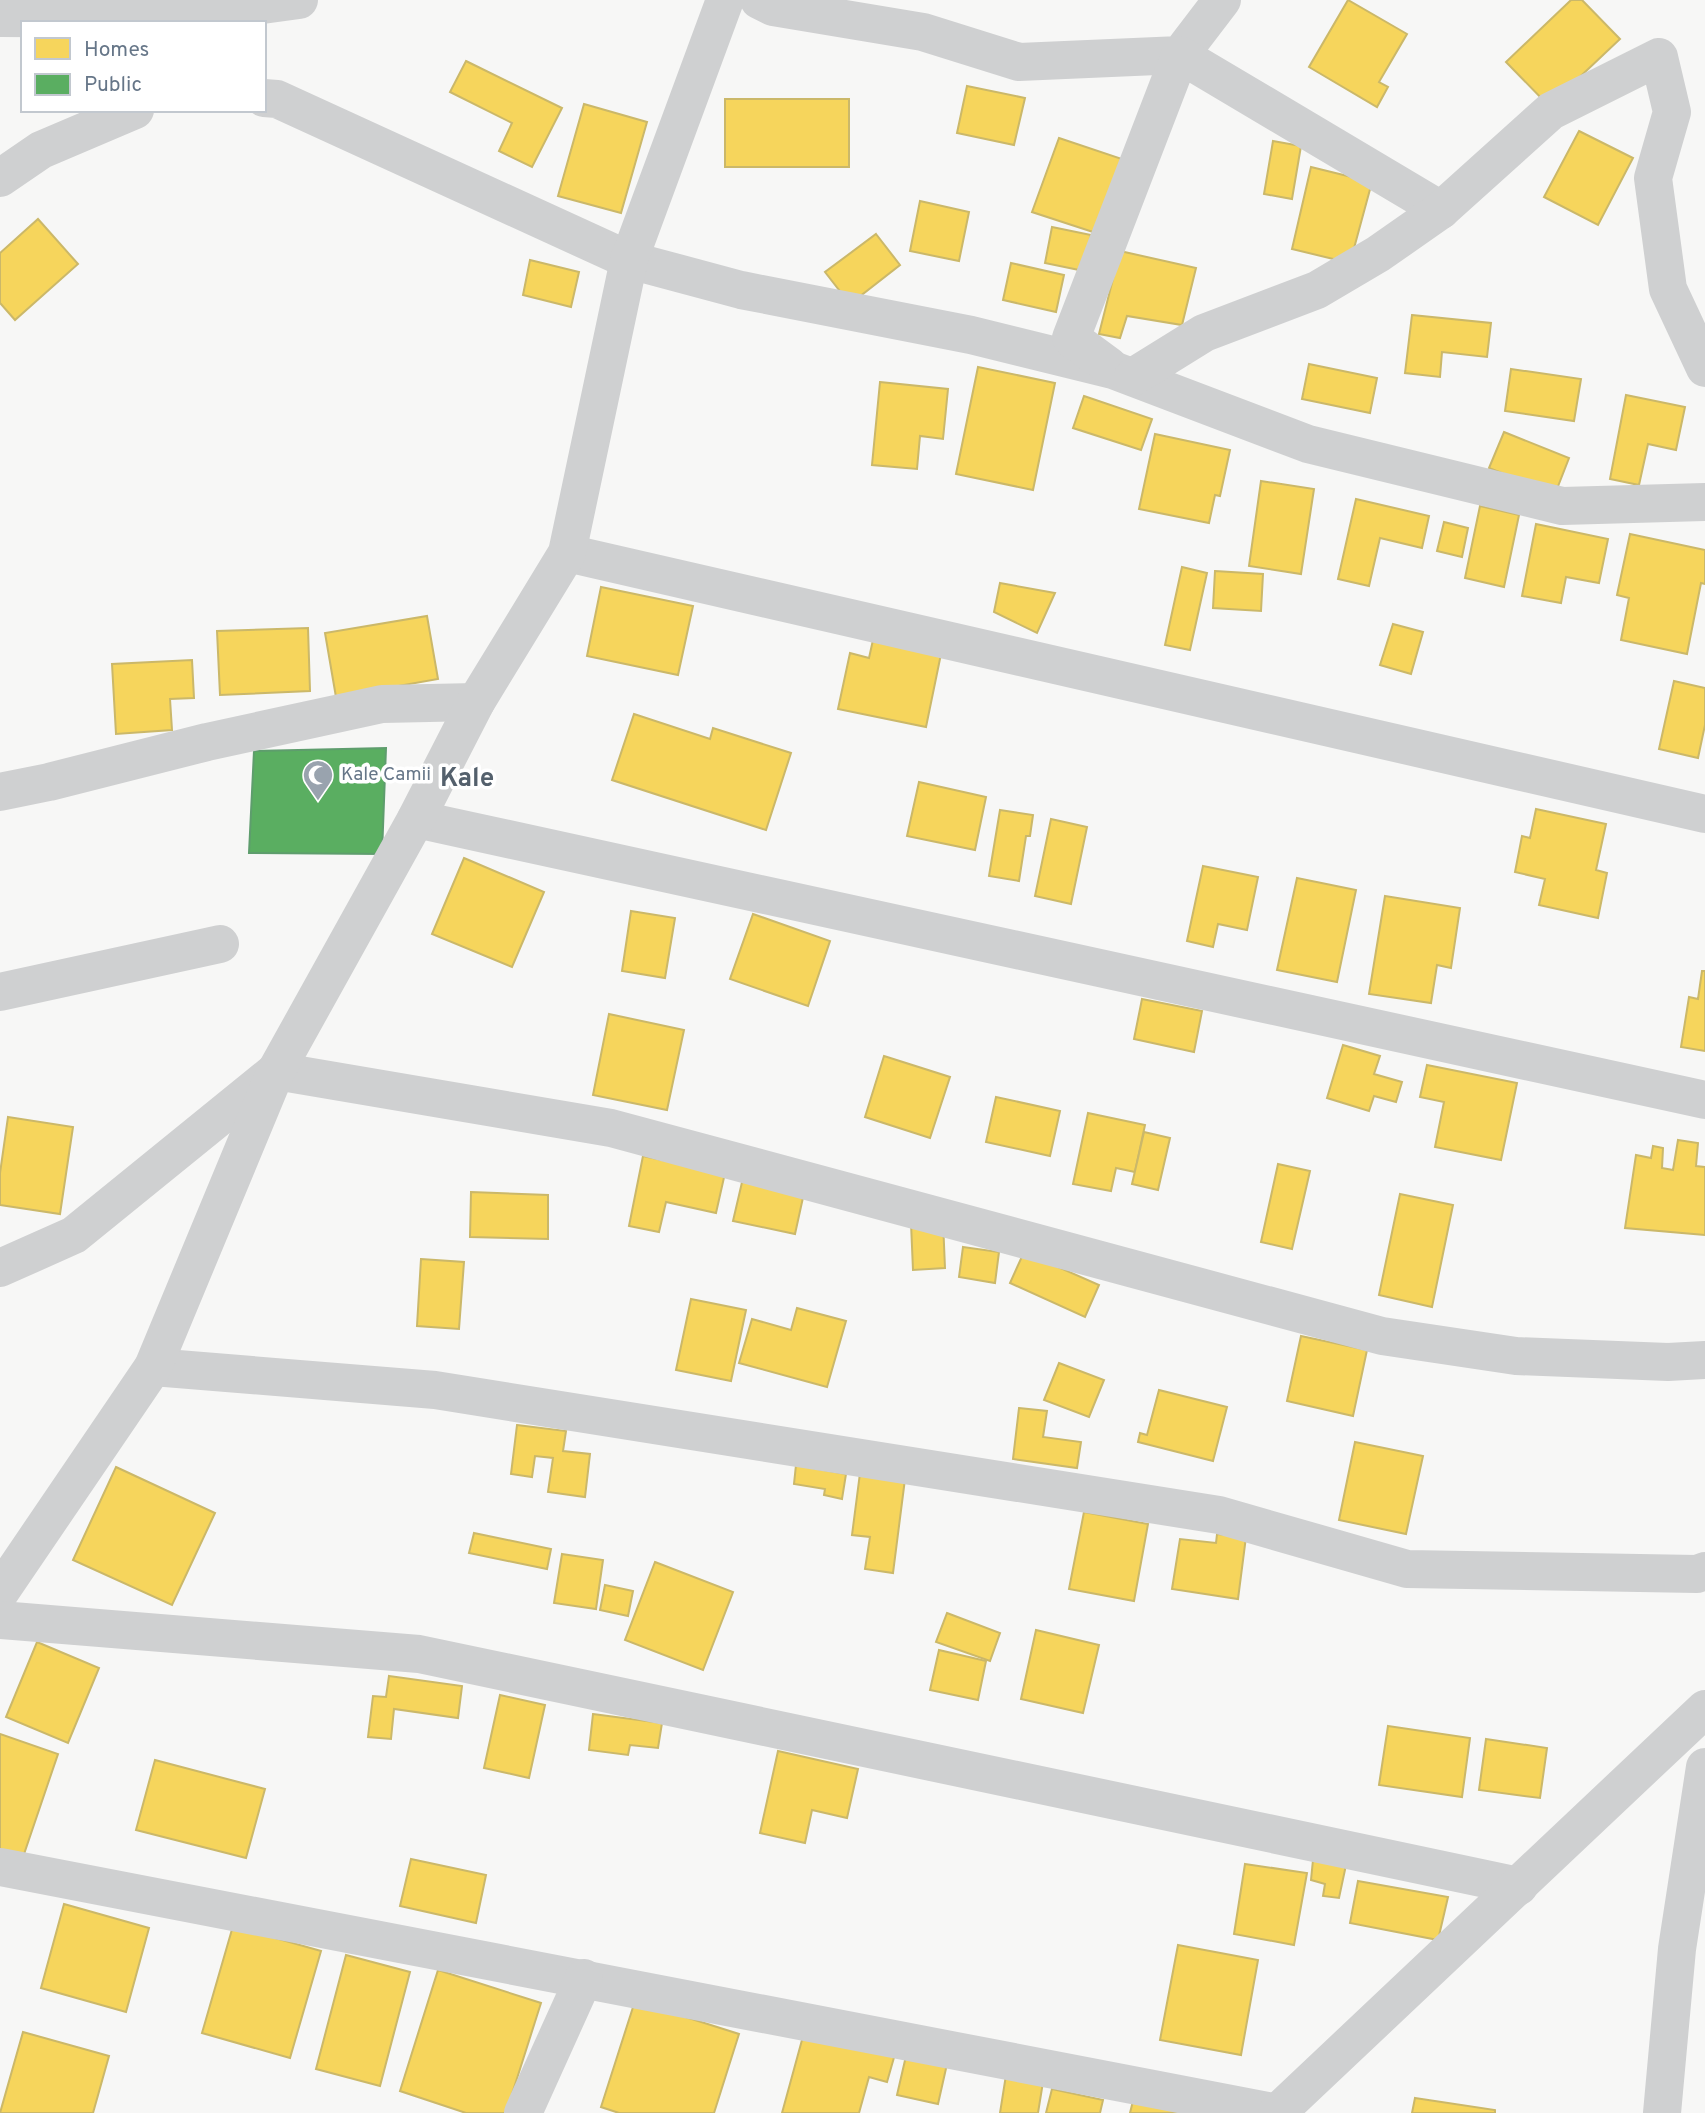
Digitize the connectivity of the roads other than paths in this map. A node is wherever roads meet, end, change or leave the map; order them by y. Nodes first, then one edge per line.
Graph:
1 (299, 0) edge
2 (725, 0) edge
3 (759, 0) edge
4 (1222, 0) edge
5 (0, 18) edge
6 (1180, 55) junction
7 (266, 98) edge
8 (130, 112) edge
9 (0, 178) edge
10 (1441, 210) junction
11 (629, 260) junction
12 (1705, 368) edge
13 (1123, 374) junction
14 (1705, 502) edge
15 (567, 553) junction
16 (476, 702) junction
17 (0, 792) edge
18 (1705, 814) edge
19 (416, 819) junction
20 (220, 944) dead end
21 (0, 992) edge
22 (276, 1071) junction
23 (1705, 1100) edge
24 (0, 1268) edge
25 (1705, 1360) edge
26 (153, 1367) junction
27 (1705, 1571) edge
28 (0, 1592) edge
29 (0, 1620) edge
30 (1705, 1709) edge
31 (1705, 1767) edge
32 (0, 1867) edge
33 (1520, 1886) junction
34 (584, 1978) junction
35 (523, 2113) edge
36 (1278, 2113) edge
37 (1662, 2113) edge

1 - 5 street
2 - 11 street
3 - 6 street
4 - 6 street
6 - 10 street
6 - 13 street
7 - 11 street
8 - 9 street
10 - 12 street
10 - 13 street
11 - 13 street
11 - 15 street
13 - 14 street
15 - 16 street
15 - 18 street
16 - 17 street
16 - 19 street
19 - 22 street
19 - 23 street
20 - 21 street
22 - 24 street
22 - 25 street
22 - 26 street
26 - 27 street
26 - 28 street
29 - 33 street
30 - 33 street
31 - 37 street
32 - 34 street
33 - 36 street
34 - 35 street
34 - 36 street

